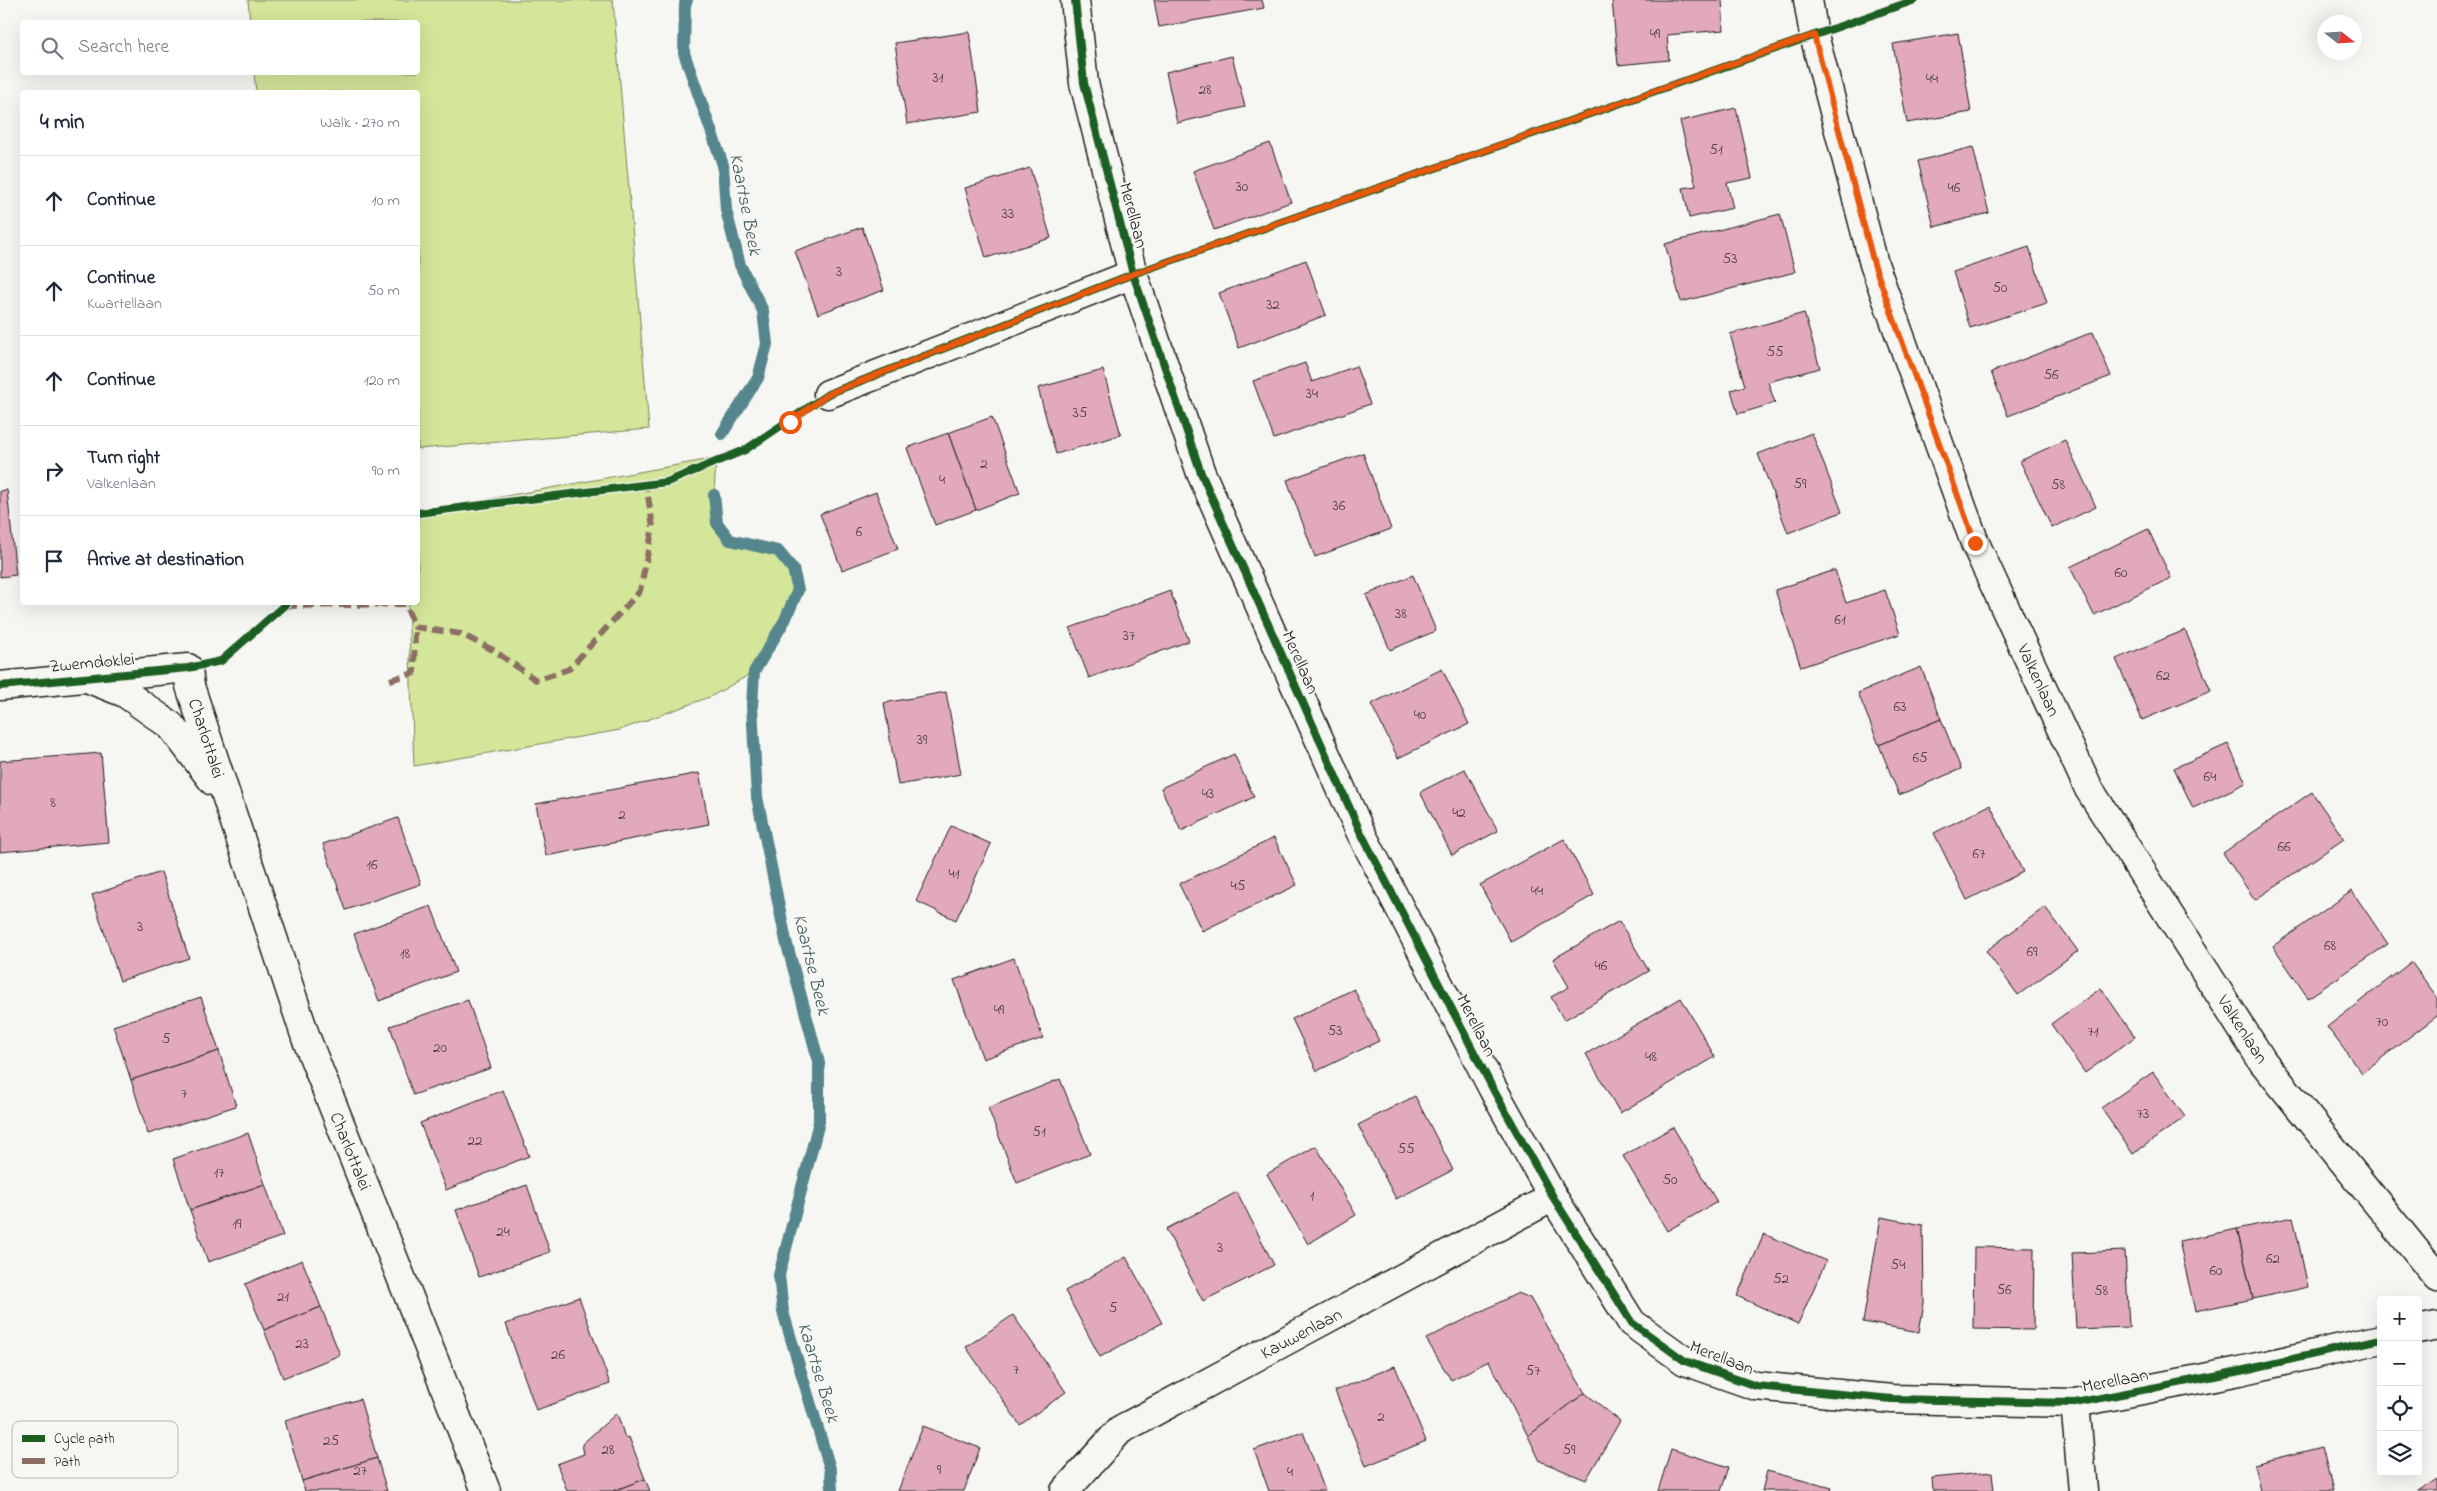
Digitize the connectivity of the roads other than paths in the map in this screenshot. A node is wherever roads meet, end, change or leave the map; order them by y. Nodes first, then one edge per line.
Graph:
1 (1075, 0) edge
2 (1808, 0) edge
3 (1133, 274) junction
4 (828, 394) dead end
5 (188, 668) joint
6 (86, 678) junction
7 (0, 686) edge
8 (201, 718) junction
9 (175, 731) junction
10 (228, 807) junction
11 (1554, 1198) junction
12 (2437, 1277) edge
13 (2437, 1326) edge
14 (2422, 1329) edge
15 (2377, 1340) edge
16 (2076, 1403) junction
17 (486, 1491) edge
18 (1065, 1491) edge
19 (2083, 1491) edge

1 - 3 street, Merellaan
2 - 12 street, Valkenlaan
3 - 4 street
3 - 11 street, Merellaan
5 - 6 street, Zwemdoklei
5 - 8 street, Charlottalei
6 - 7 street, Zwemdoklei
6 - 9 street, Charlottalei
8 - 9 street
8 - 10 street, Charlottalei
9 - 10 street, Charlottalei
10 - 17 street, Charlottalei
11 - 16 street, Merellaan
11 - 18 street, Kauwenlaan
13 - 14 street
15 - 16 street, Merellaan
16 - 19 street

